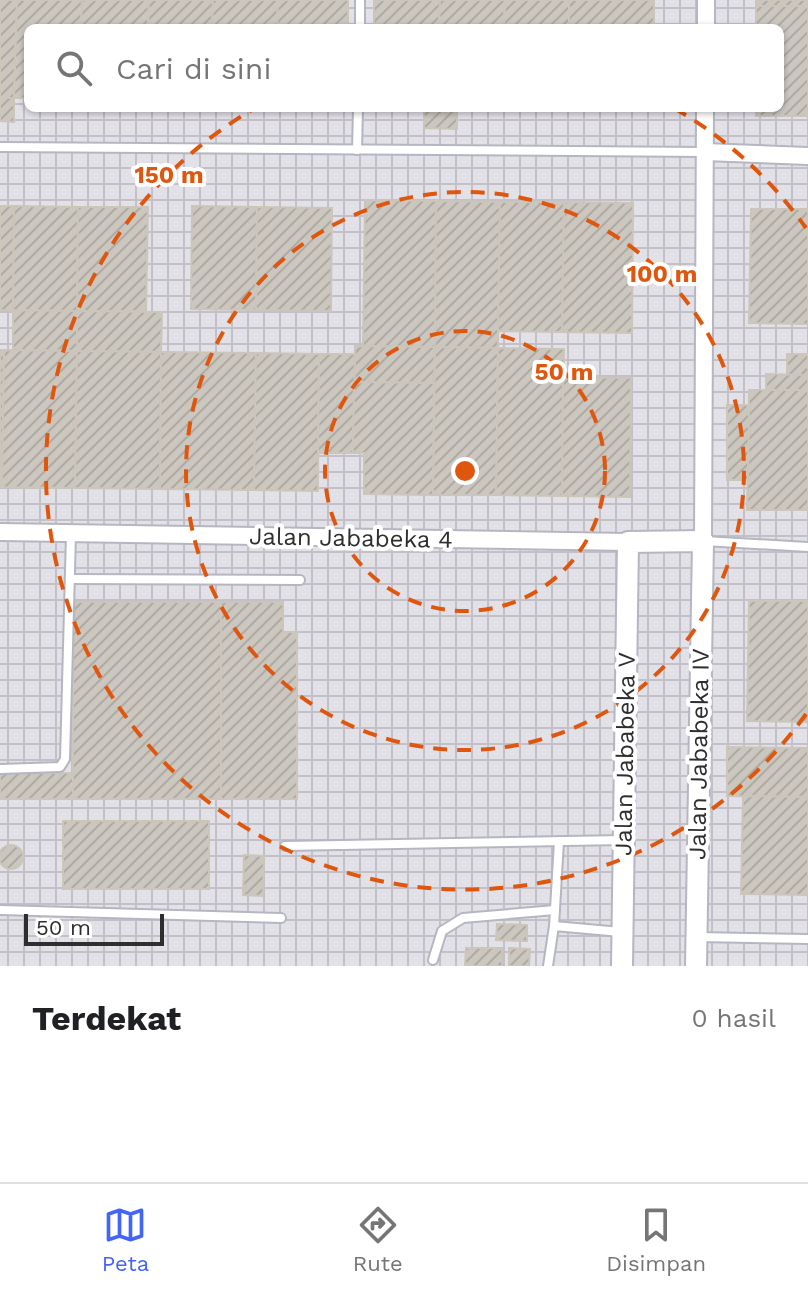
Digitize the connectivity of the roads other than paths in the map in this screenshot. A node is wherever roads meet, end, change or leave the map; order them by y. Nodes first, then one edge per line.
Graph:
1 (360, 0) edge
2 (706, 0) edge
3 (360, 24) edge
4 (706, 24) edge
5 (358, 112) edge
6 (705, 112) edge
7 (0, 147) edge
8 (357, 150) junction
9 (705, 152) junction
10 (808, 156) edge
11 (0, 532) edge
12 (71, 533) junction
13 (703, 541) junction
14 (628, 542) junction
15 (808, 547) edge
16 (70, 579) junction
17 (300, 580) dead end
18 (0, 769) edge
19 (624, 840) junction
20 (559, 841) junction
21 (285, 846) dead end
22 (0, 910) edge
23 (555, 910) junction
24 (281, 918) dead end
25 (554, 926) junction
26 (622, 932) junction
27 (696, 937) junction
28 (808, 939) edge
29 (433, 960) dead end
30 (548, 966) edge
31 (622, 966) edge
32 (696, 966) edge

1 - 3 lane
2 - 4 street
5 - 8 lane
6 - 9 street
7 - 8 lane
8 - 9 lane
9 - 10 street
9 - 13 street
11 - 12 street, Jalan Jababeka 4
12 - 14 street, Jalan Jababeka 4
12 - 16 lane
13 - 14 street, Jalan Jababeka 4
13 - 15 lane
13 - 27 street, Jalan Jababeka IV
14 - 19 street, Jalan Jababeka V
16 - 17 lane
16 - 18 lane
19 - 20 lane
19 - 26 street, Jalan Jababeka V
20 - 21 lane
20 - 23 lane
22 - 24 lane
23 - 25 lane
23 - 29 lane
25 - 26 lane
25 - 30 lane
26 - 31 street, Jalan Jababeka V
27 - 28 lane
27 - 32 street, Jalan Jababeka IV

